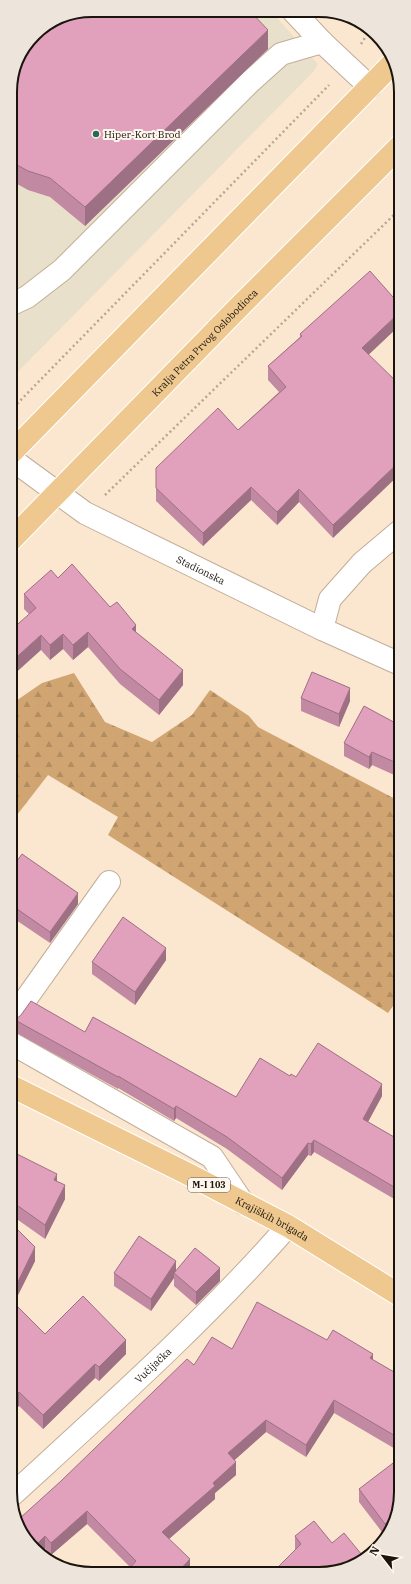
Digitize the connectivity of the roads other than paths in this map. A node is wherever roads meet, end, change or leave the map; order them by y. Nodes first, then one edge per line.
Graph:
1 (299, 17) edge
2 (322, 42) junction
3 (389, 67) edge
4 (370, 87) junction
5 (394, 152) edge
6 (17, 301) edge
7 (17, 447) edge
8 (17, 463) edge
9 (57, 494) junction
10 (17, 534) edge
11 (394, 536) edge
12 (322, 629) junction
13 (394, 661) edge
14 (109, 882) dead end
15 (17, 1010) edge
16 (17, 1046) edge
17 (17, 1089) edge
18 (243, 1203) junction
19 (288, 1226) junction
20 (394, 1292) edge
21 (17, 1491) edge

1 - 2 street
2 - 4 street
2 - 6 street
3 - 4 main road
4 - 7 main road
5 - 9 main road, Kralja Petra Prvog Oslobodioca
8 - 9 street, Stadionska
9 - 10 main road, Kralja Petra Prvog Oslobodioca
9 - 12 street, Stadionska
11 - 12 street
12 - 13 street, Stadionska
14 - 15 street
16 - 18 street
17 - 18 main road, Krajiških brigada / M-I 103
18 - 19 main road, Krajiških brigada / M-I 103
19 - 20 main road, Krajiških brigada / M-I 103
19 - 21 street, Vučijačka

